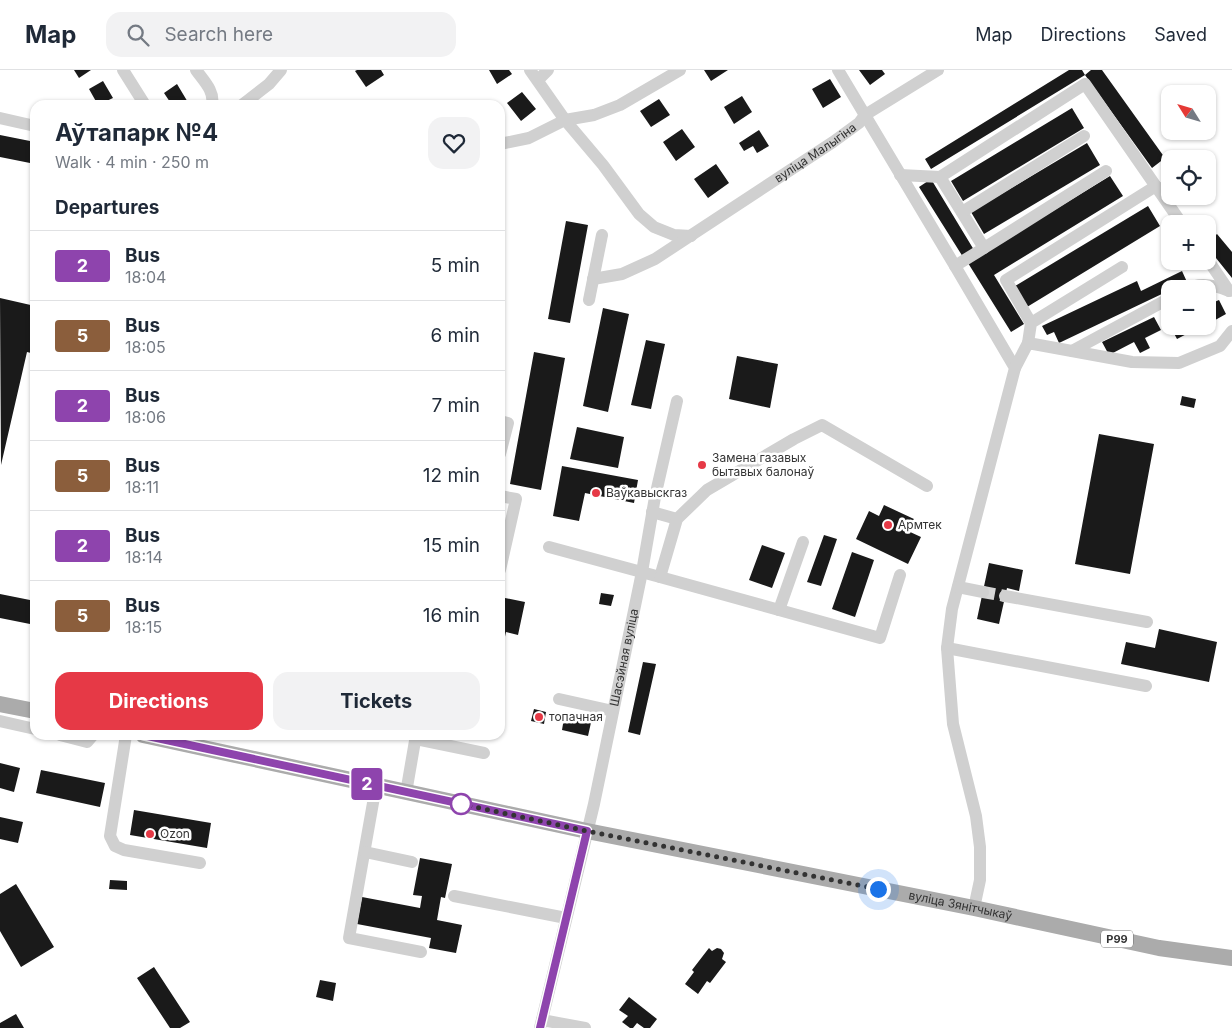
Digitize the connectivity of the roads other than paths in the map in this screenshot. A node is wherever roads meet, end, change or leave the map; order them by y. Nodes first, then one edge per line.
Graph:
1 (123, 70) edge
2 (196, 70) edge
3 (281, 70) edge
4 (548, 70) edge
5 (680, 70) edge
6 (838, 70) edge
7 (938, 70) edge
8 (534, 75) edge
9 (142, 100) edge
10 (213, 100) edge
11 (248, 100) edge
12 (865, 115) junction
13 (0, 118) edge
14 (565, 120) junction
15 (30, 125) edge
16 (1084, 136) dead end
17 (505, 143) edge
18 (1106, 171) dead end
19 (900, 174) junction
20 (940, 176) junction
21 (1156, 186) junction
22 (962, 212) junction
23 (1176, 215) edge
24 (602, 235) dead end
25 (691, 236) junction
26 (984, 248) junction
27 (955, 266) junction
28 (1122, 267) dead end
29 (1215, 270) edge
30 (593, 279) junction
31 (1216, 286) edge
32 (1231, 294) edge
33 (589, 300) dead end
34 (1161, 303) edge
35 (1031, 323) junction
36 (1232, 331) edge
37 (1028, 342) junction
38 (1072, 351) junction
39 (1015, 368) junction
40 (677, 401) dead end
41 (505, 422) edge
42 (505, 434) edge
43 (927, 486) dead end
44 (505, 497) edge
45 (652, 512) junction
46 (677, 519) junction
47 (803, 542) dead end
48 (548, 547) dead end
49 (505, 548) edge
50 (642, 572) junction
51 (900, 575) dead end
52 (660, 577) junction
53 (958, 587) junction
54 (983, 592) tunnel mouth
55 (1005, 596) tunnel mouth
56 (779, 610) junction
57 (1147, 622) dead end
58 (947, 648) junction
59 (1146, 686) dead end
60 (558, 699) dead end
61 (0, 704) edge
62 (30, 710) edge
63 (614, 711) junction
64 (0, 720) edge
65 (30, 728) edge
66 (125, 740) edge
67 (415, 740) edge
68 (429, 740) edge
69 (195, 741) edge
70 (484, 753) dead end
71 (376, 786) junction
72 (406, 792) junction
73 (587, 831) junction
74 (365, 852) junction
75 (412, 862) dead end
76 (200, 863) dead end
77 (454, 896) dead end
78 (974, 908) junction
79 (566, 918) junction
80 (421, 952) dead end
81 (1232, 958) edge
82 (541, 1024) edge
83 (585, 1028) edge

1 - 9 street
2 - 10 street
3 - 11 street
4 - 8 street
5 - 14 street
6 - 12 street
7 - 12 street, вуліца Малыгіна
8 - 14 street
12 - 19 street
12 - 25 street, вуліца Малыгіна
13 - 15 street
14 - 17 street
14 - 25 street
16 - 22 street
18 - 26 street
19 - 20 street
19 - 27 street
20 - 21 street
20 - 22 street
21 - 23 street
21 - 35 street
22 - 26 street
24 - 30 street
25 - 30 street, вуліца Малыгіна
26 - 27 street
27 - 39 street
28 - 35 street
29 - 32 street
30 - 33 street
31 - 32 street
34 - 38 street
35 - 37 street
36 - 38 street
37 - 38 street
37 - 39 street
39 - 53 street
40 - 45 street, Шасэйная вуліца
41 - 42 street
43 - 46 street
44 - 49 street
45 - 46 street
45 - 50 street, Шасэйная вуліца
46 - 52 street
47 - 56 street
48 - 50 street
50 - 52 street
50 - 63 street, Шасэйная вуліца
51 - 56 street
52 - 56 street
53 - 54 street
53 - 58 street
55 - 57 street
58 - 59 street
58 - 78 street
60 - 63 street
61 - 62 main road
63 - 73 street, Шасэйная вуліца
64 - 65 street
66 - 76 street
67 - 72 street
68 - 70 street
69 - 71 main road, вуліца Зянітчыкаў / Р99
71 - 72 main road, вуліца Зянітчыкаў / Р99
71 - 74 street
72 - 73 main road, вуліца Зянітчыкаў / Р99
73 - 78 main road, вуліца Зянітчыкаў / Р99
73 - 79 street, Шасэйная вуліца
74 - 75 street
74 - 80 street
77 - 79 street
78 - 81 main road, вуліца Зянітчыкаў / Р99
79 - 82 street, Шасэйная вуліца
82 - 83 street

